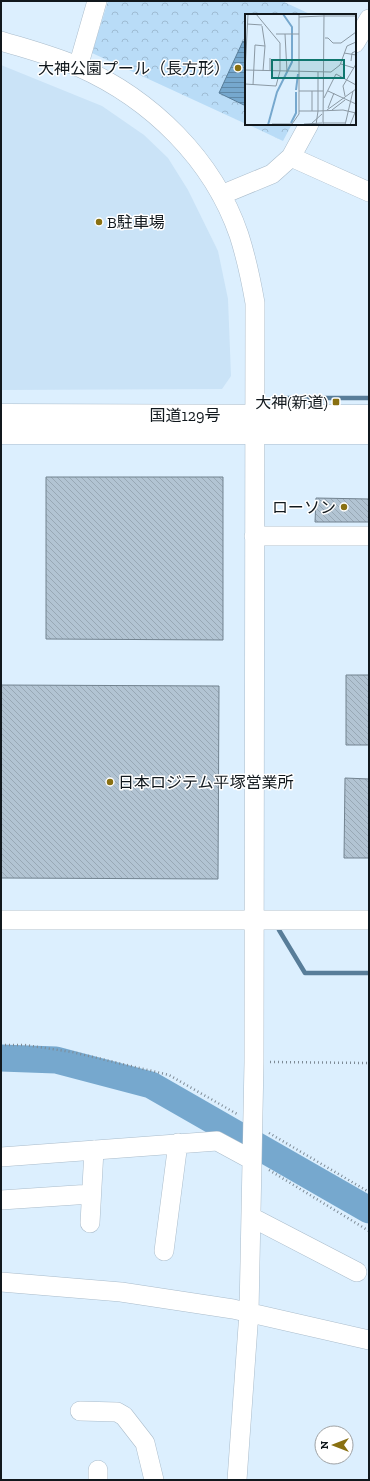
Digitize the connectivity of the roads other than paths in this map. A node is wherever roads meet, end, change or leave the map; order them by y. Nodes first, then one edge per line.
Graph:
1 (97, 1) edge
2 (369, 19) edge
3 (1, 41) edge
4 (356, 41) edge
5 (78, 66) junction
6 (308, 125) edge
7 (291, 157) junction
8 (369, 192) edge
9 (221, 195) junction
10 (1, 415) edge
11 (369, 416) edge
12 (256, 424) junction
13 (1, 433) edge
14 (369, 434) edge
15 (254, 536) junction
16 (369, 536) edge
17 (1, 920) edge
18 (254, 920) junction
19 (369, 920) edge
20 (178, 1143) junction
21 (94, 1150) junction
22 (1, 1157) edge
23 (252, 1158) junction
24 (91, 1194) junction
25 (1, 1200) edge
26 (251, 1217) junction
27 (90, 1223) dead end
28 (164, 1251) dead end
29 (357, 1272) dead end
30 (1, 1282) edge
31 (249, 1312) junction
32 (369, 1340) edge
33 (80, 1411) dead end
34 (154, 1480) edge
35 (237, 1480) edge

1 - 5 street
2 - 4 street
3 - 5 street
5 - 9 street
6 - 7 street
7 - 8 street
7 - 9 street
9 - 12 street
10 - 12 highway, 国道129号
11 - 12 highway, 国道129号
12 - 13 highway, 国道129号
12 - 14 highway, 国道129号
12 - 15 street
15 - 16 street
15 - 18 street
17 - 18 street
18 - 19 street
18 - 23 street
20 - 21 street
20 - 23 street
20 - 28 street
21 - 22 street
21 - 24 street
23 - 26 street
24 - 25 street
24 - 27 street
26 - 29 street
26 - 31 street
30 - 31 street
31 - 32 street
31 - 35 street
33 - 34 street

